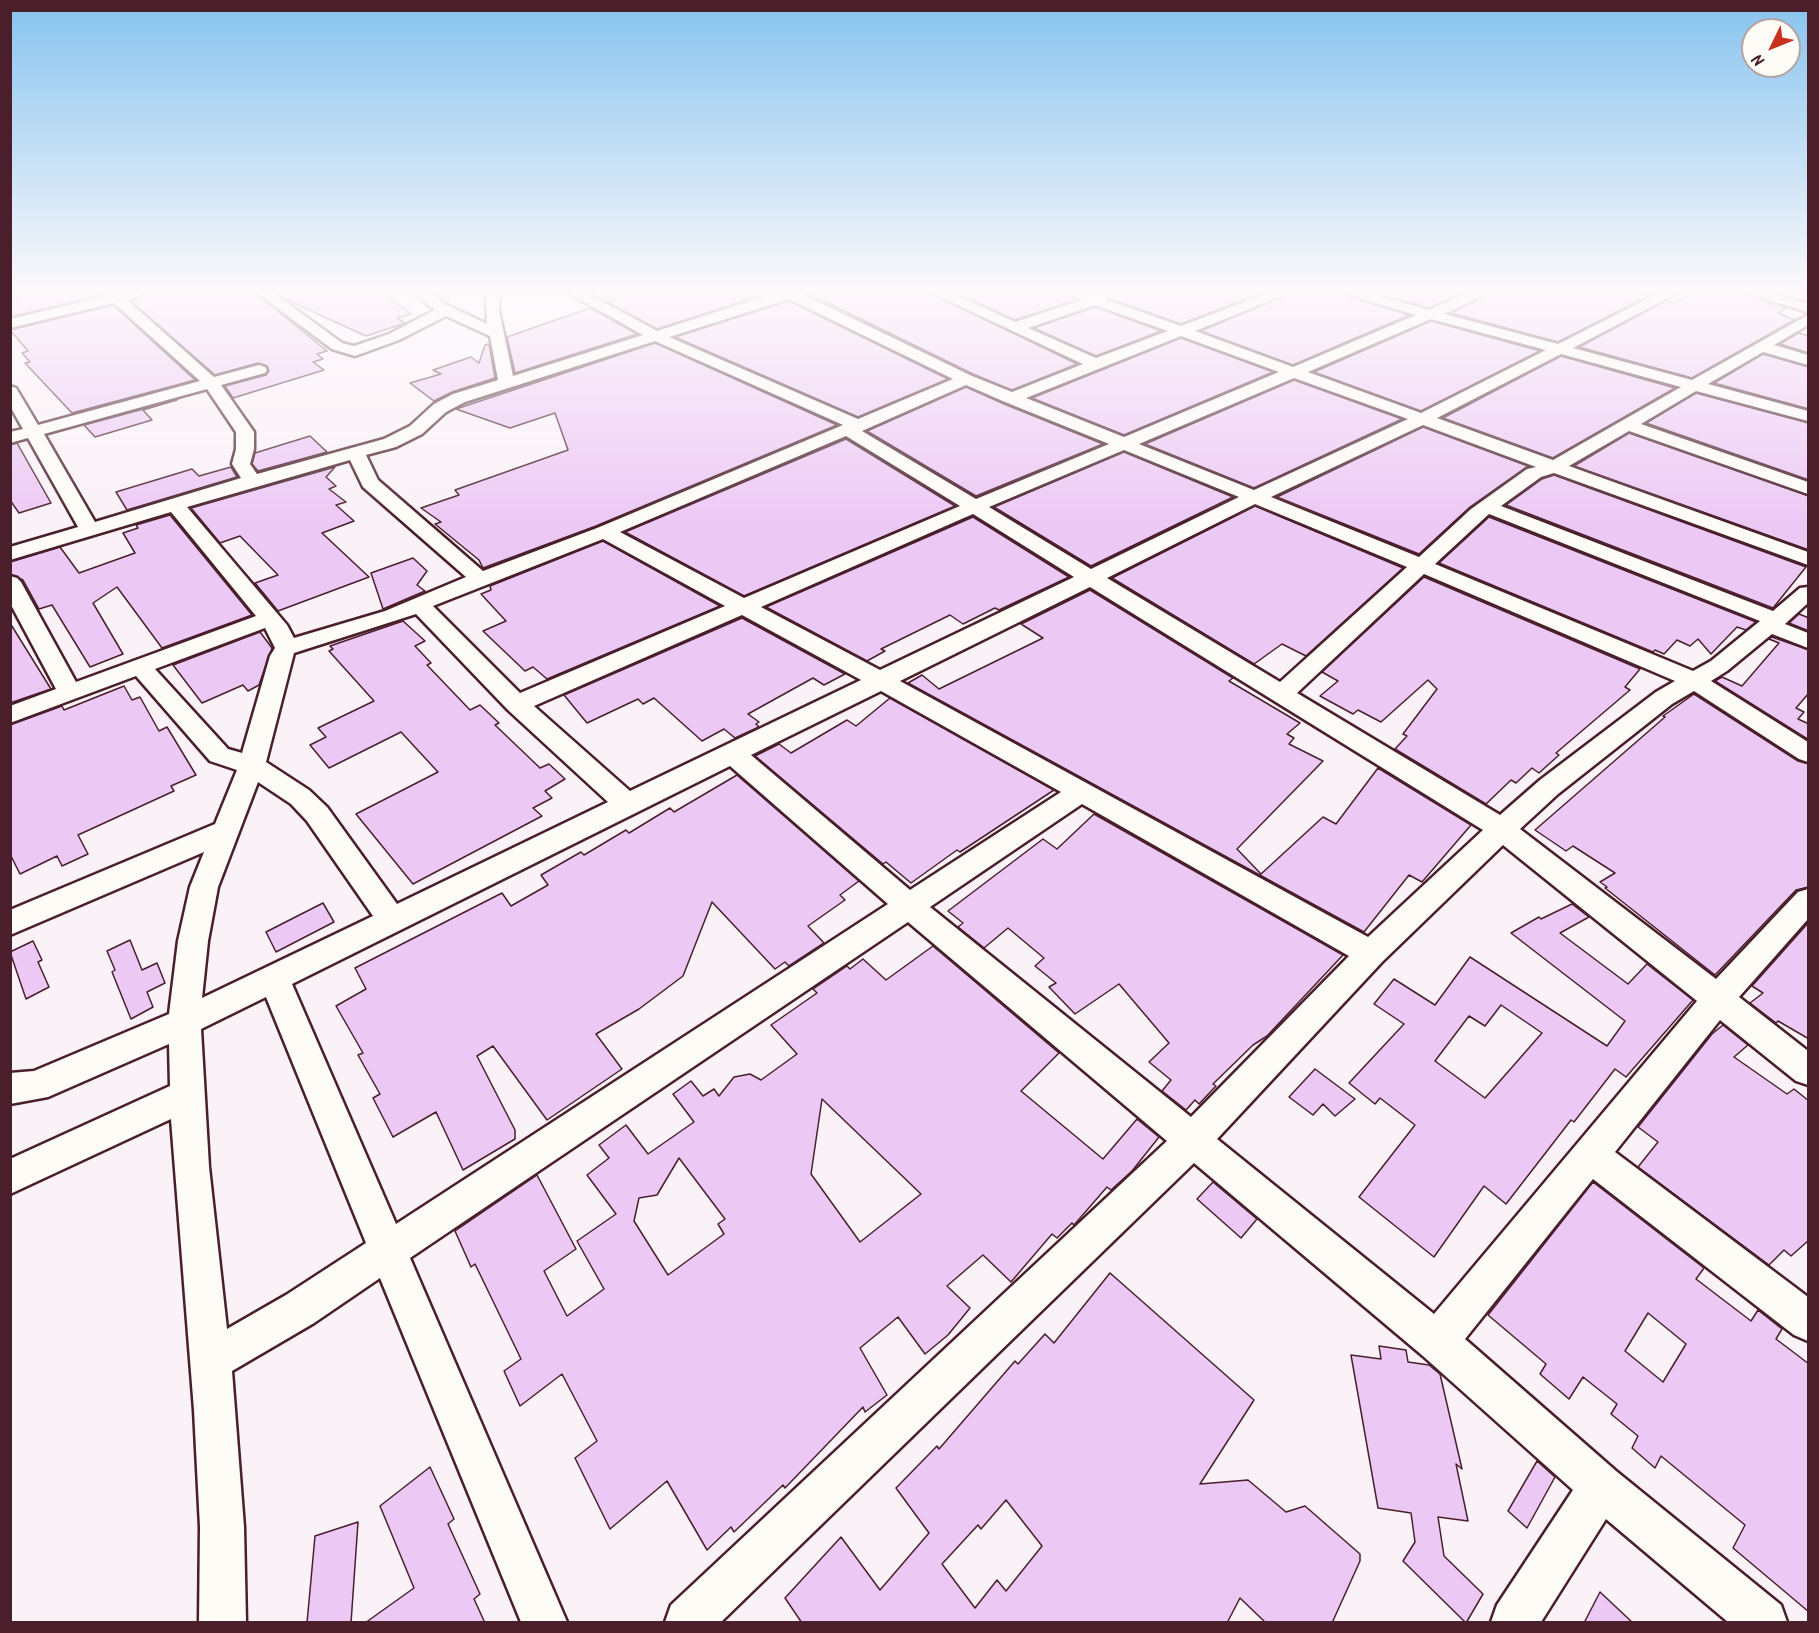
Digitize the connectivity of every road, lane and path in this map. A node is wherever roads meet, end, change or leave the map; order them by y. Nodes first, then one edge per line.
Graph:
1 (195, 368) edge
2 (504, 368) edge
3 (556, 368) edge
4 (723, 368) edge
5 (944, 368) edge
6 (1085, 368) edge
7 (1283, 368) edge
8 (1307, 368) edge
9 (1521, 368) edge
10 (1630, 368) edge
11 (1724, 368) edge
12 (259, 370) dead end
13 (1296, 373) junction
14 (966, 379) junction
15 (211, 383) junction
16 (507, 383) junction
17 (1696, 386) junction
18 (10, 391) edge
19 (1011, 398) junction
20 (1809, 416) edge
21 (1422, 419) junction
22 (1628, 425) junction
23 (854, 428) junction
24 (34, 432) junction
25 (10, 438) edge
26 (1125, 445) junction
27 (356, 453) junction
28 (1555, 467) junction
29 (252, 481) junction
30 (1809, 488) edge
31 (1255, 497) junction
32 (175, 504) junction
33 (976, 506) junction
34 (1487, 507) junction
35 (90, 530) junction
36 (604, 532) junction
37 (10, 554) edge
38 (1809, 560) edge
39 (1422, 565) junction
40 (1093, 578) junction
41 (480, 579) junction
42 (10, 582) edge
43 (1809, 593) edge
44 (419, 604) junction
45 (740, 607) junction
46 (268, 619) junction
47 (1774, 623) junction
48 (1809, 641) edge
49 (286, 648) junction
50 (141, 666) junction
51 (880, 680) junction
52 (1695, 681) junction
53 (70, 692) junction
54 (1283, 693) junction
55 (517, 704) junction
56 (10, 715) edge
57 (1809, 753) edge
58 (733, 754) junction
59 (252, 765) junction
60 (1082, 791) junction
61 (628, 805) junction
62 (1502, 829) junction
63 (226, 831) junction
64 (1809, 900) edge
65 (909, 906) junction
66 (392, 920) junction
67 (10, 923) edge
68 (1371, 953) junction
69 (274, 978) junction
70 (1718, 999) junction
71 (184, 1022) junction
72 (1809, 1070) edge
73 (10, 1089) edge
74 (186, 1095) junction
75 (1193, 1140) junction
76 (1590, 1155) junction
77 (10, 1177) edge
78 (388, 1249) junction
79 (1809, 1321) edge
80 (1437, 1342) junction
81 (210, 1362) junction
82 (1601, 1485) junction
83 (222, 1623) edge
84 (544, 1623) edge
85 (687, 1623) edge
86 (1514, 1623) edge
87 (1764, 1623) edge

1 - 15 street
2 - 16 street
3 - 16 street
4 - 23 street
5 - 14 street
6 - 19 street
7 - 13 street
8 - 13 street
9 - 21 street
10 - 17 street
11 - 17 street
12 - 15 street
13 - 21 street
13 - 26 street
14 - 19 street
14 - 23 street
15 - 24 street
15 - 29 street
16 - 27 street
17 - 20 street
17 - 22 street
18 - 24 street
19 - 26 street
21 - 28 street
21 - 31 street
22 - 28 street
22 - 30 street
23 - 33 street
23 - 36 street
24 - 25 street
24 - 35 street
26 - 31 street
26 - 33 street
27 - 29 street
27 - 41 street
28 - 34 street
28 - 38 street
29 - 32 street
31 - 39 street
31 - 40 street
32 - 35 street
32 - 46 street
33 - 40 street
33 - 45 street
34 - 39 street
34 - 47 street
35 - 37 street
36 - 41 street
36 - 45 street
39 - 52 street
39 - 54 street
40 - 51 street
40 - 54 street
41 - 44 street
42 - 53 street
43 - 47 street
44 - 49 street
44 - 55 street
45 - 51 street
45 - 55 street
46 - 49 street
46 - 50 street
47 - 48 street
47 - 52 street
49 - 59 street
50 - 53 street
50 - 59 street
51 - 58 street
51 - 60 street
52 - 57 street
52 - 62 street
53 - 56 street
54 - 62 street
55 - 61 street
58 - 61 street
58 - 65 street
59 - 63 street
59 - 66 street
60 - 65 street
60 - 68 street
61 - 66 street
62 - 68 street
62 - 70 street
63 - 67 street
63 - 71 street
64 - 70 street
65 - 75 street
65 - 78 street
66 - 69 street
68 - 75 street
69 - 71 street
69 - 78 street
70 - 72 street
70 - 76 street
71 - 73 street
71 - 74 street
74 - 77 street
74 - 81 street
75 - 80 street
75 - 85 street
76 - 79 street
76 - 80 street
78 - 81 street
78 - 84 street
80 - 82 street
81 - 83 street
82 - 86 street
82 - 87 street

